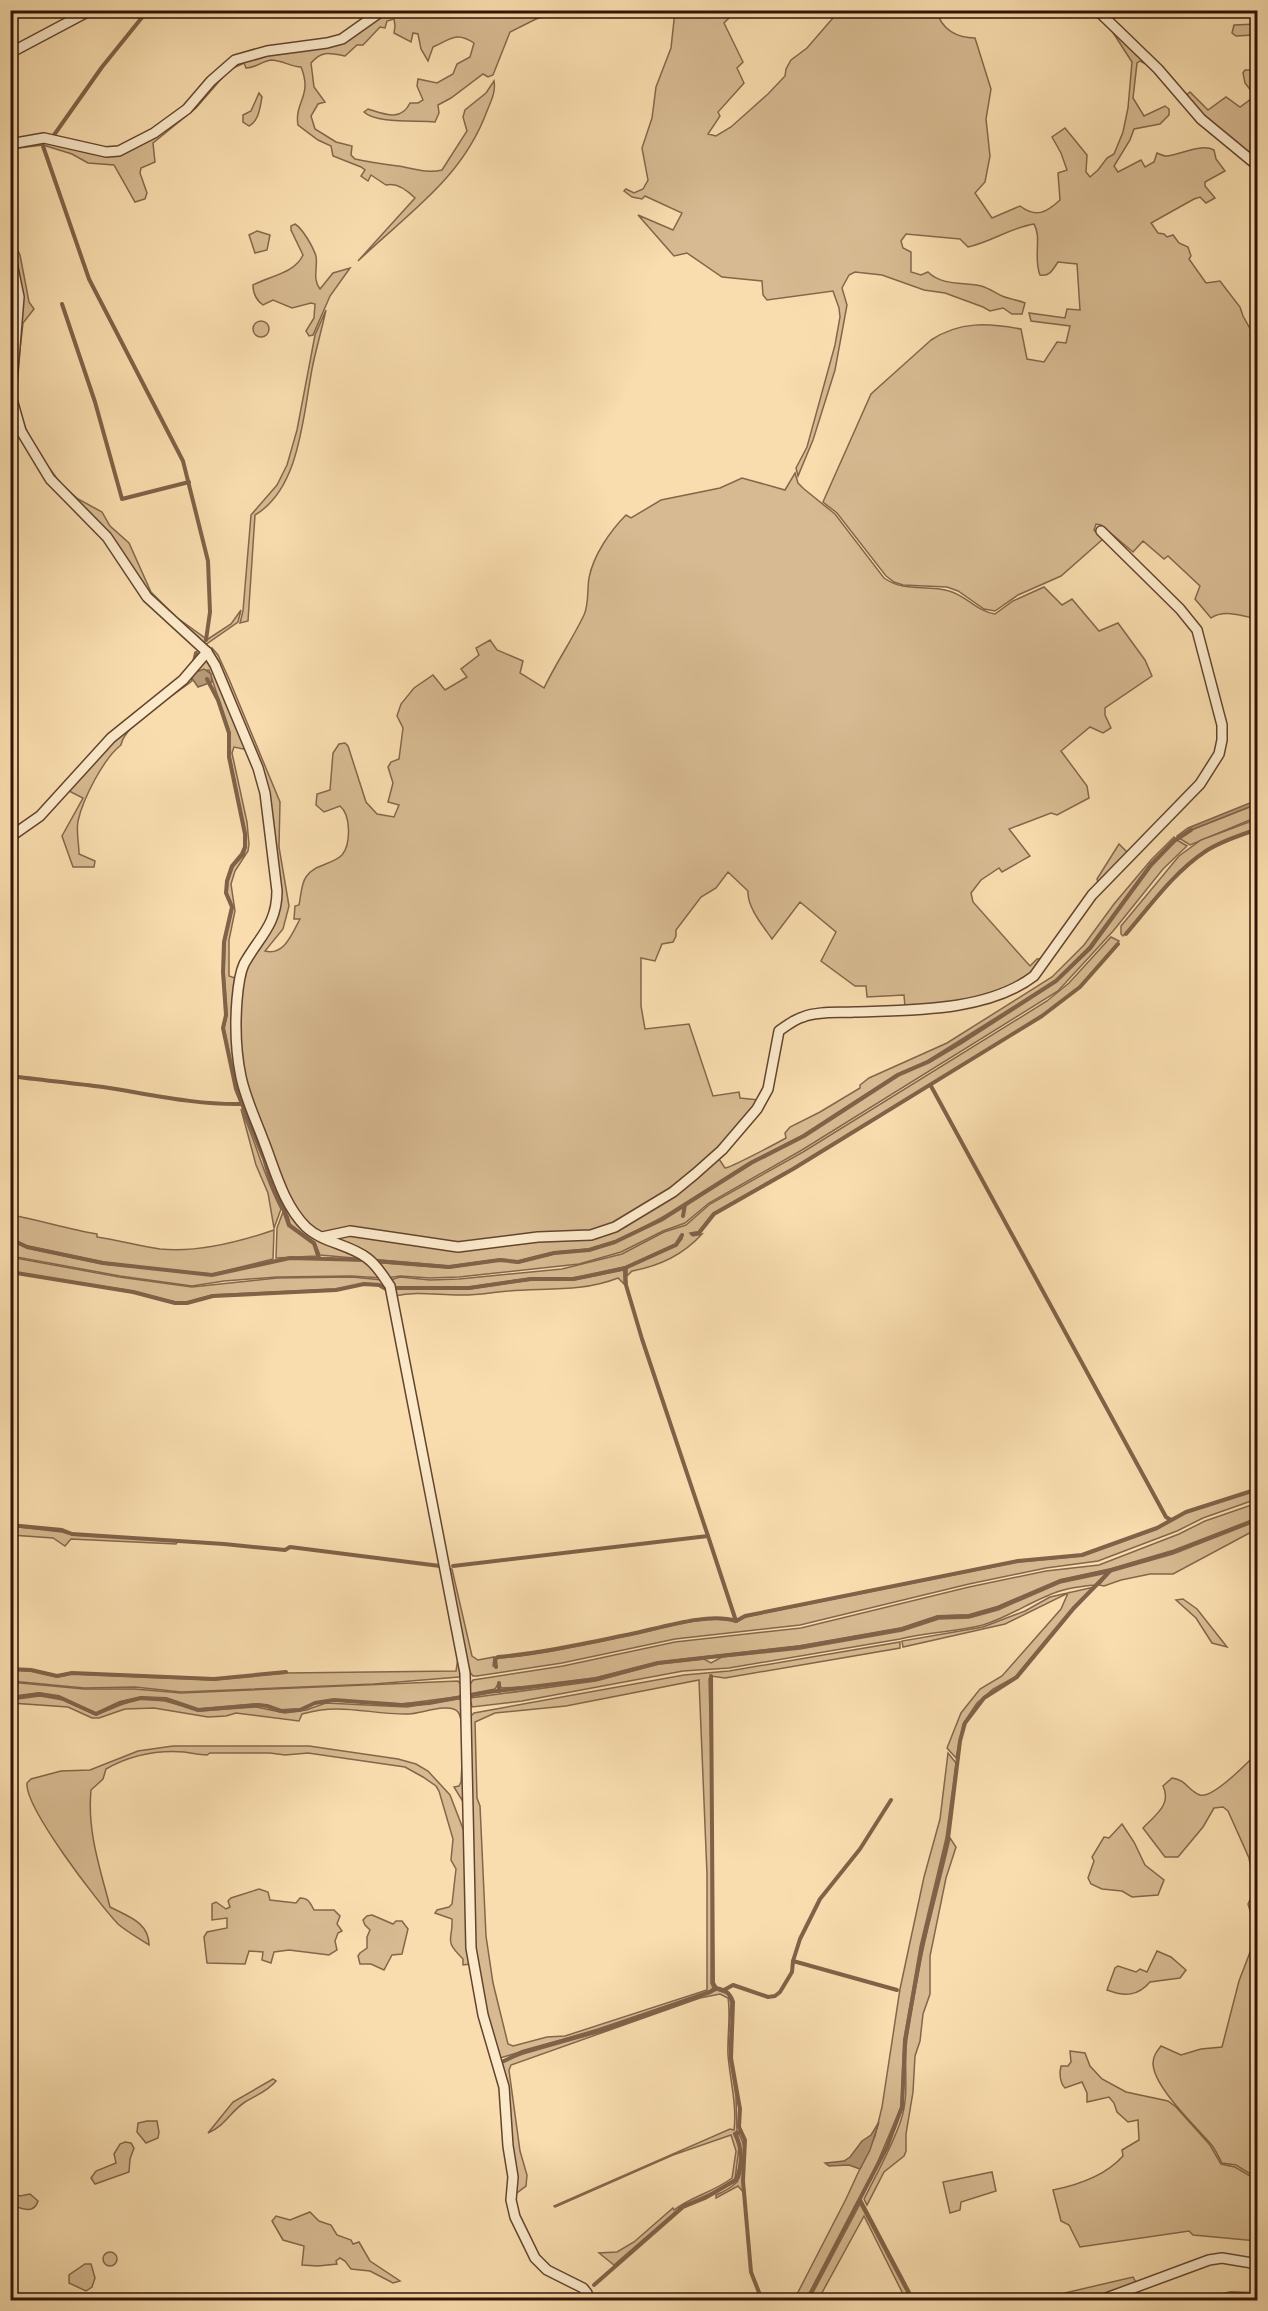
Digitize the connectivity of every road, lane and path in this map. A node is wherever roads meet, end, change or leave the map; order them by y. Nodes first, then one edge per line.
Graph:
1 (91, 10) edge
2 (383, 10) edge
3 (1097, 10) edge
4 (10, 52) edge
5 (10, 144) edge
6 (1257, 166) edge
7 (10, 253) edge
8 (1101, 531) dead end
9 (207, 652) junction
10 (10, 837) edge
11 (322, 1237) junction
12 (1257, 2264) edge
13 (588, 2301) edge
14 (1101, 2301) edge

1 - 4 street
2 - 5 street
3 - 6 street
7 - 9 street
8 - 11 street
9 - 10 street
9 - 11 street
11 - 13 street
12 - 14 street

